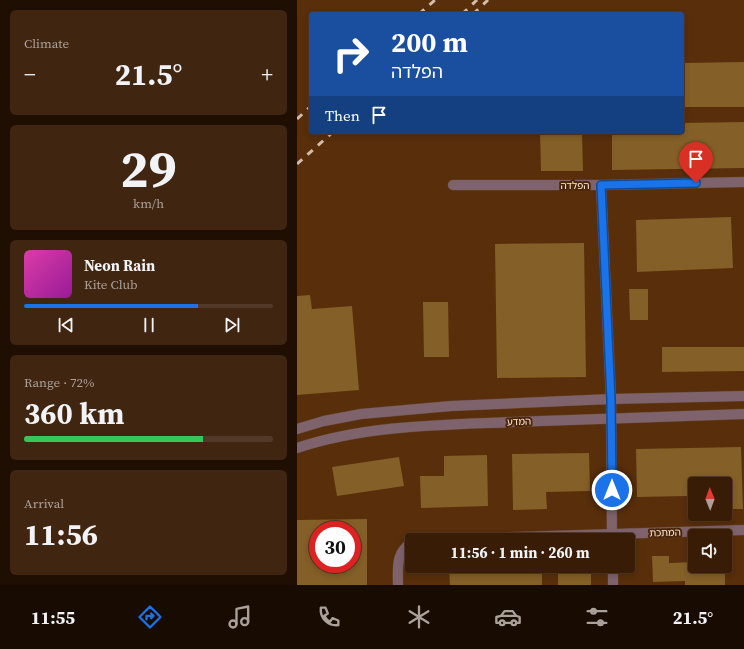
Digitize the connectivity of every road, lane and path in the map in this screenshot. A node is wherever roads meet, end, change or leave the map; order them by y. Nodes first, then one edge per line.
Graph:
1 (744, 182) edge
2 (453, 185) dead end
3 (601, 185) junction
4 (744, 396) edge
5 (611, 399) junction
6 (744, 414) edge
7 (612, 418) junction
8 (297, 429) edge
9 (297, 448) edge
10 (744, 530) edge
11 (612, 533) edge
12 (635, 536) edge
13 (405, 549) edge
14 (613, 573) edge
15 (398, 585) edge
16 (613, 585) edge

1 - 3 street, הפלדה
2 - 3 street, הפלדה
3 - 5 street
4 - 5 street, המדע
5 - 7 street
5 - 8 street, המדע
6 - 7 street, המדע
7 - 9 street, המדע
7 - 11 street
10 - 12 street, המתכת
13 - 15 street
14 - 16 street

